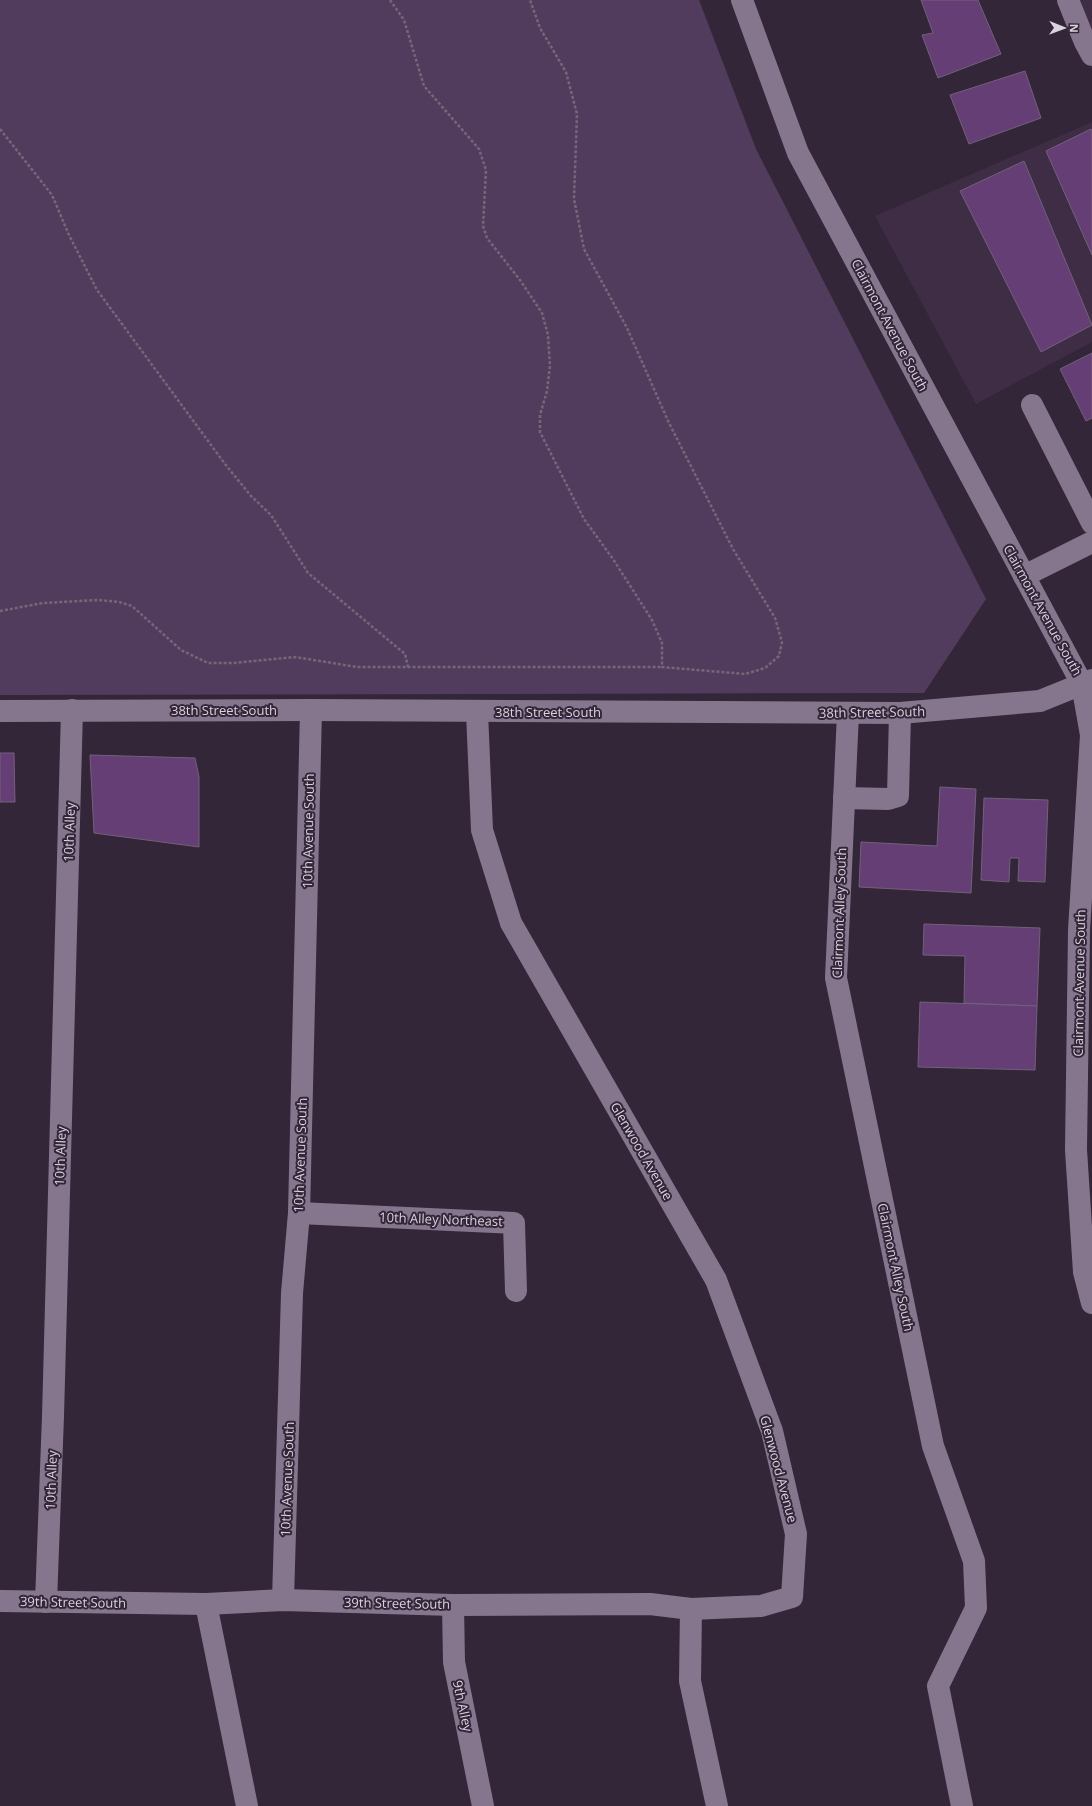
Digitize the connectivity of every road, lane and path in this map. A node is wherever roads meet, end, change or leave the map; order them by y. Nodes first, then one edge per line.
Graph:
1 (390, 0) edge
2 (530, 0) edge
3 (742, 0) edge
4 (1068, 0) edge
5 (1092, 55) edge
6 (0, 128) edge
7 (1032, 405) dead end
8 (1092, 523) edge
9 (1092, 542) edge
10 (1024, 576) junction
11 (0, 611) edge
12 (662, 666) junction
13 (408, 667) junction
14 (1087, 682) edge
15 (72, 710) junction
16 (311, 710) junction
17 (0, 711) edge
18 (477, 712) junction
19 (848, 713) junction
20 (900, 713) junction
21 (1092, 735) edge
22 (844, 798) junction
23 (1088, 864) edge
24 (1086, 930) edge
25 (1084, 1150) edge
26 (299, 1213) junction
27 (516, 1291) dead end
28 (1092, 1303) edge
29 (792, 1597) joint
30 (283, 1600) junction
31 (0, 1601) edge
32 (46, 1602) junction
33 (206, 1604) junction
34 (453, 1605) junction
35 (691, 1609) junction
36 (247, 1806) edge
37 (483, 1806) edge
38 (717, 1806) edge
39 (962, 1806) edge

1 - 12 path
2 - 12 path
3 - 10 street, Clairmont Avenue South
4 - 5 street
6 - 13 path
7 - 8 street
9 - 10 street
10 - 14 street, Clairmont Avenue South
11 - 13 path
12 - 13 path
14 - 20 street, 38th Street South
14 - 21 street, Clairmont Avenue South
15 - 16 street, 38th Street South
15 - 17 street, 38th Street South
15 - 32 street, 10th Alley
16 - 18 street, 38th Street South
16 - 26 street, 10th Avenue South
18 - 19 street, 38th Street South
18 - 29 street, Glenwood Avenue
19 - 20 street, 38th Street South
19 - 22 street, Clairmont Alley South
20 - 22 street
21 - 23 street, Clairmont Avenue South
22 - 39 street, Clairmont Alley South
23 - 24 street, Clairmont Avenue South
24 - 25 street, Clairmont Avenue South
25 - 28 street, Clairmont Avenue South
26 - 27 street, 10th Alley Northeast
26 - 30 street, 10th Avenue South
29 - 35 street, 39th Street South
30 - 33 street, 39th Street South
30 - 34 street, 39th Street South
31 - 32 street, 39th Street South
32 - 33 street, 39th Street South
33 - 36 street
34 - 35 street, 39th Street South
34 - 37 street, 9th Alley
35 - 38 street

